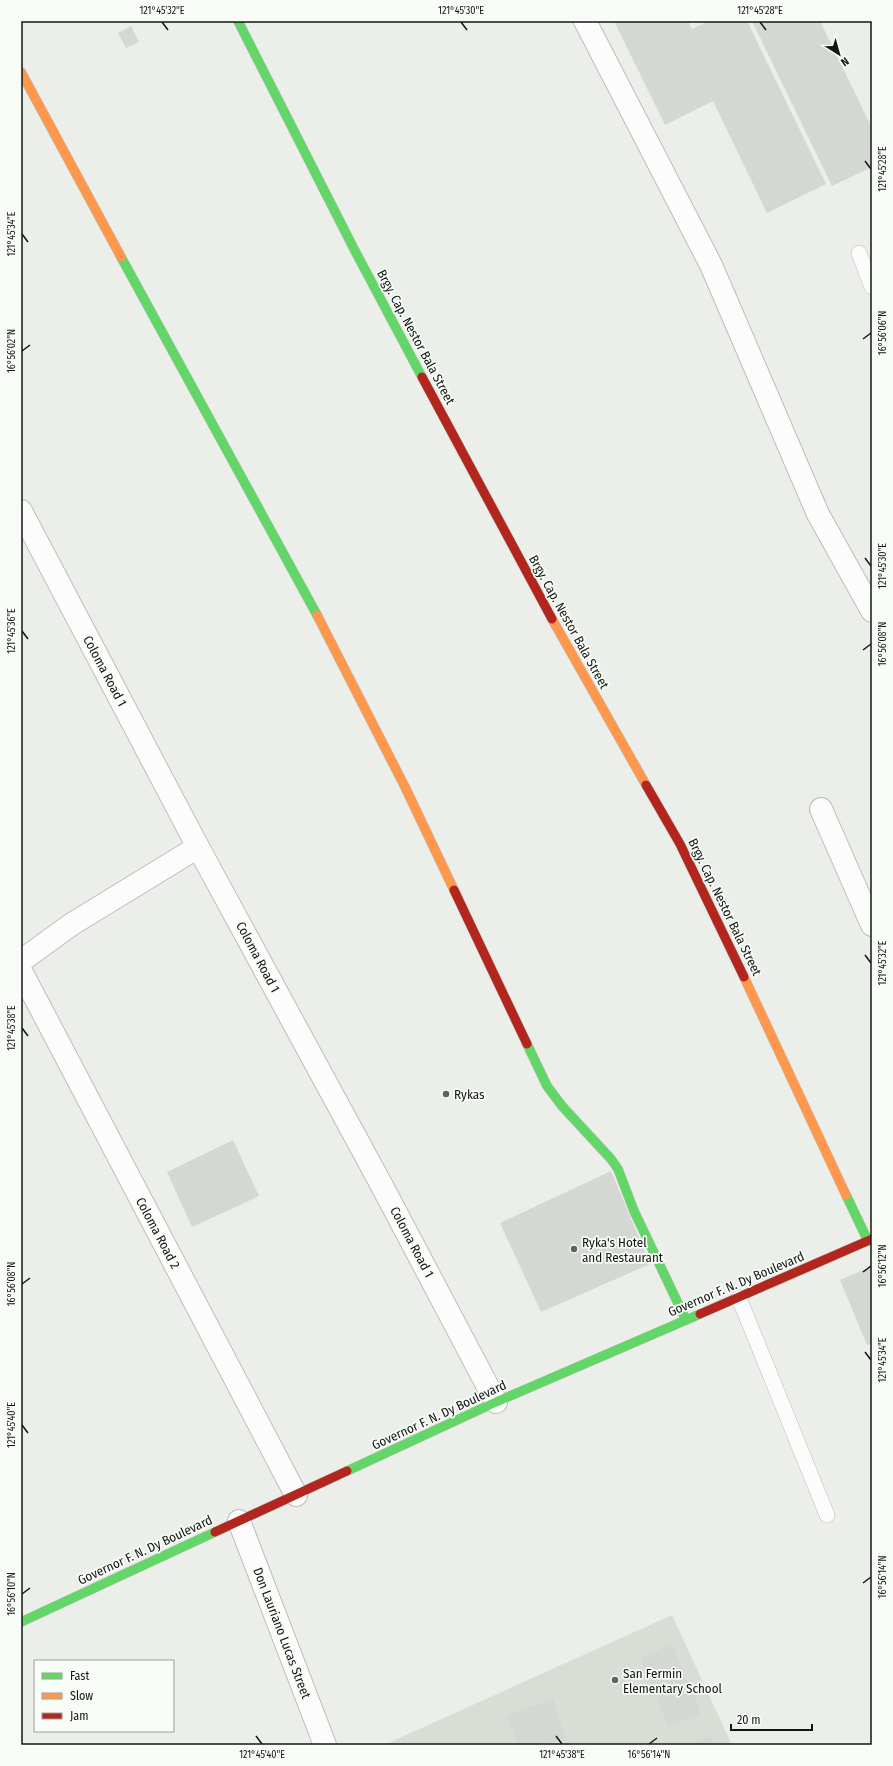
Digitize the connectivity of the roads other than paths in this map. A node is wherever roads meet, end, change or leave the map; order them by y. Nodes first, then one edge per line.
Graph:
1 (238, 21) edge
2 (585, 21) edge
3 (21, 72) edge
4 (859, 253) dead end
5 (872, 287) edge
6 (21, 511) edge
7 (872, 611) edge
8 (821, 809) dead end
9 (198, 847) junction
10 (872, 925) edge
11 (21, 961) edge
12 (21, 970) edge
13 (870, 1240) edge
14 (739, 1298) junction
15 (686, 1320) junction
16 (496, 1402) junction
17 (296, 1495) junction
18 (827, 1515) dead end
19 (239, 1521) junction
20 (21, 1622) edge
21 (325, 1745) edge

1 - 13 main road, Brgy. Cap. Nestor Bala Street
2 - 7 street
3 - 15 main road
4 - 5 lane
6 - 9 street, Coloma Road 1
8 - 10 street
9 - 11 street
9 - 16 street, Coloma Road 1
12 - 17 street, Coloma Road 2
13 - 14 main road, Governor F. N. Dy Boulevard
14 - 15 main road, Governor F. N. Dy Boulevard
14 - 18 lane
15 - 16 main road, Governor F. N. Dy Boulevard
16 - 17 main road, Governor F. N. Dy Boulevard
17 - 19 main road, Governor F. N. Dy Boulevard
19 - 20 main road, Governor F. N. Dy Boulevard
19 - 21 street, Don Lauriano Lucas Street

